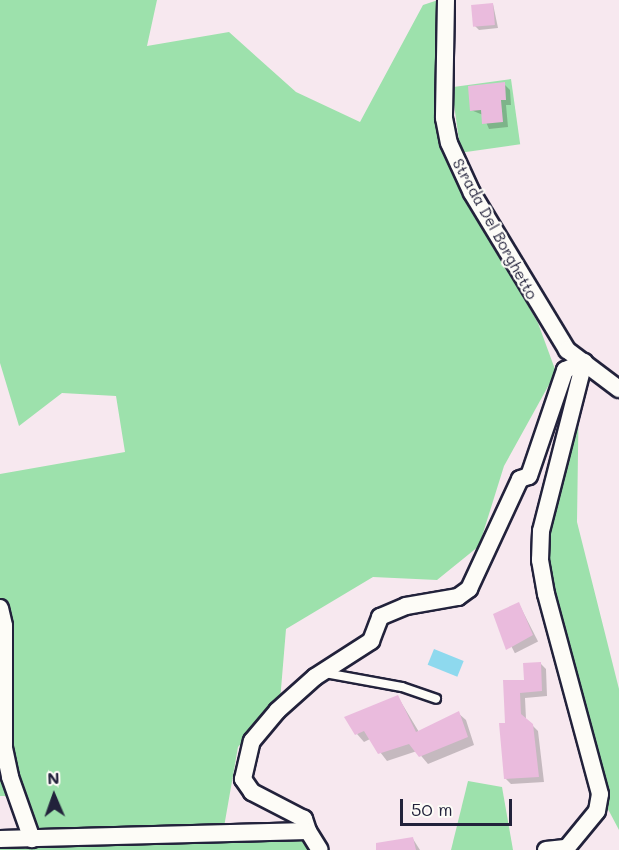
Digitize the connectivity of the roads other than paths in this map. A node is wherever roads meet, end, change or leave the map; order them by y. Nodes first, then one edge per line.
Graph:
1 (446, 0) edge
2 (584, 362) junction
3 (619, 389) edge
4 (0, 608) edge
5 (322, 672) junction
6 (436, 699) dead end
7 (308, 831) junction
8 (0, 839) edge
9 (32, 839) junction
10 (565, 849) edge
11 (320, 850) edge
12 (546, 850) edge

1 - 2 street, Strada Del Borghetto
2 - 3 street, Strada Del Borghetto
2 - 5 street
2 - 10 street
4 - 9 street
5 - 6 lane
5 - 7 street
7 - 9 street
7 - 11 street
8 - 9 street
10 - 12 street

